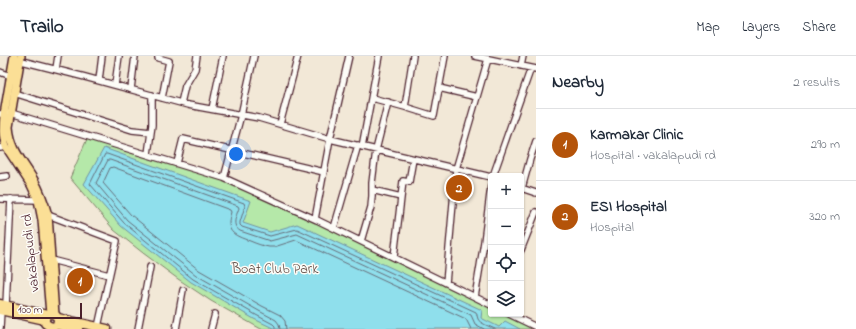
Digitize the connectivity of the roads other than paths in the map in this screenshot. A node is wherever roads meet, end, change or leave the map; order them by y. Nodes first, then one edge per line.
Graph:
1 (58, 56) edge
2 (102, 56) edge
3 (119, 56) edge
4 (135, 56) edge
5 (158, 56) edge
6 (197, 56) edge
7 (223, 56) edge
8 (254, 56) edge
9 (298, 56) edge
10 (349, 56) edge
11 (379, 56) edge
12 (413, 56) edge
13 (445, 56) edge
14 (475, 56) edge
15 (523, 56) edge
16 (17, 58) edge
17 (497, 58) edge
18 (488, 59) junction
19 (521, 66) junction
20 (56, 69) junction
21 (534, 69) edge
22 (0, 72) edge
23 (11, 76) junction
24 (99, 80) junction
25 (115, 85) junction
26 (439, 88) junction
27 (131, 89) junction
28 (14, 93) junction
29 (152, 95) junction
30 (477, 97) junction
31 (162, 98) junction
32 (372, 98) junction
33 (388, 102) junction
34 (181, 103) junction
35 (405, 107) junction
36 (212, 109) junction
37 (5, 114) edge
38 (241, 115) junction
39 (280, 124) junction
40 (151, 132) junction
41 (330, 139) junction
42 (536, 141) edge
43 (360, 146) junction
44 (3, 147) edge
45 (231, 150) junction
46 (376, 150) junction
47 (148, 154) junction
48 (413, 159) junction
49 (19, 161) junction
50 (177, 163) junction
51 (456, 169) junction
52 (324, 172) junction
53 (494, 173) edge
54 (7, 176) dead end
55 (488, 176) edge
56 (0, 177) edge
57 (224, 178) junction
58 (524, 178) edge
59 (524, 189) edge
60 (372, 190) junction
61 (536, 193) edge
62 (401, 196) junction
63 (0, 199) edge
64 (11, 199) junction
65 (38, 200) junction
66 (488, 209) edge
67 (536, 212) edge
68 (45, 215) junction
69 (316, 219) junction
70 (334, 228) junction
71 (361, 241) junction
72 (523, 245) edge
73 (394, 257) junction
74 (49, 260) junction
75 (150, 267) dead end
76 (110, 275) junction
77 (446, 283) junction
78 (183, 290) dead end
79 (475, 297) junction
80 (488, 304) edge
81 (2, 307) edge
82 (215, 314) dead end
83 (515, 317) edge
84 (52, 322) edge
85 (98, 327) junction
86 (536, 327) edge
87 (0, 328) edge
88 (78, 329) edge
89 (108, 329) edge
90 (138, 329) edge
91 (176, 329) edge
92 (211, 329) edge

1 - 20 street
2 - 24 street
3 - 25 street
4 - 27 street
5 - 31 street
6 - 34 street
7 - 36 street
8 - 38 street
9 - 39 street
10 - 41 street
11 - 32 street
12 - 35 street
13 - 26 street
14 - 18 street
15 - 19 street
16 - 20 street
16 - 23 main road, vakalapudi rd
16 - 28 main road
17 - 18 street
17 - 19 street
18 - 30 street
19 - 21 street
20 - 24 street
21 - 53 street
22 - 23 street
23 - 37 main road, vakalapudi rd
24 - 25 street
25 - 27 street
26 - 30 street
26 - 35 street
27 - 29 street
28 - 37 main road
28 - 40 street
29 - 31 street
29 - 40 street
30 - 51 street
31 - 34 street
32 - 33 street
32 - 43 street
33 - 35 street
33 - 46 street
34 - 36 street
36 - 38 street
37 - 44 main road, vakalapudi rd
37 - 47 street
37 - 49 main road
38 - 39 street
38 - 45 street
39 - 41 street
40 - 47 street
41 - 43 street
41 - 52 street
42 - 58 street
43 - 46 street
43 - 70 street
44 - 49 main road, vakalapudi rd
45 - 50 street
45 - 52 street
45 - 57 street
46 - 48 street
46 - 60 street
47 - 50 street
48 - 51 street
48 - 62 street
49 - 65 main road, vakalapudi rd
49 - 68 main road
50 - 57 street
51 - 55 street
51 - 77 street
52 - 69 street
54 - 56 street
57 - 69 street
59 - 61 street
60 - 62 street
60 - 71 street
62 - 73 street
63 - 64 street
64 - 65 street
64 - 81 street
65 - 68 main road, vakalapudi rd
66 - 79 street
67 - 72 street
68 - 74 main road, vakalapudi rd
68 - 76 street
69 - 70 street
70 - 71 street
71 - 73 street
73 - 77 street
74 - 76 street
74 - 84 main road, vakalapudi rd
75 - 90 street
76 - 85 street
77 - 79 street
78 - 91 street
79 - 80 street
81 - 84 highway
81 - 87 street
82 - 92 street
83 - 86 street
84 - 85 highway
84 - 88 highway
85 - 89 highway

